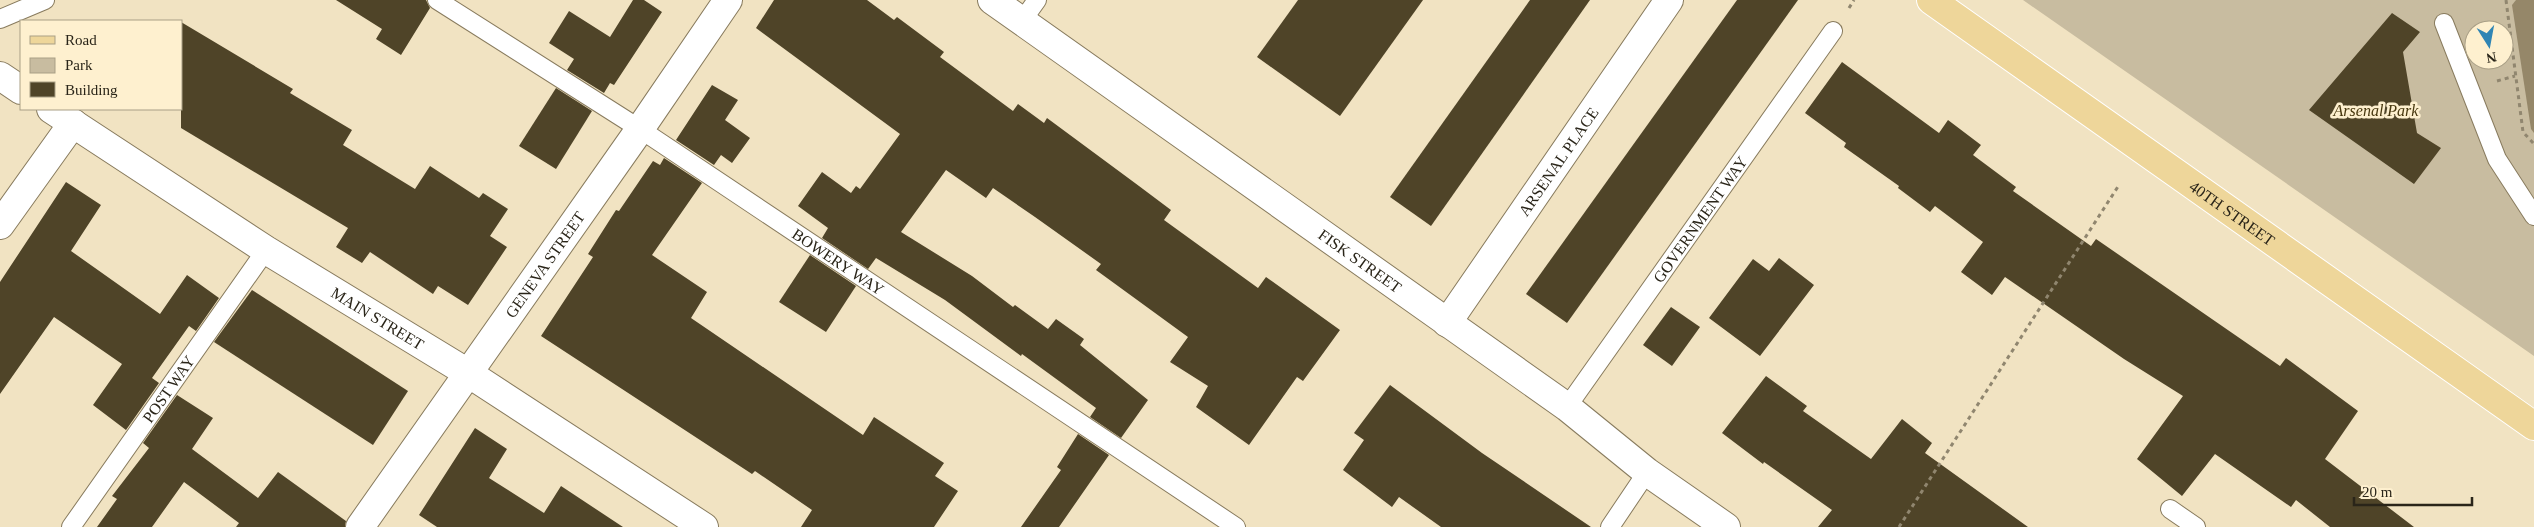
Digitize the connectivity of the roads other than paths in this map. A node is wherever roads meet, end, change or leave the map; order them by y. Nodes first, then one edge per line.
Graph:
1 (44, 0) edge
2 (437, 0) edge
3 (728, 0) edge
4 (992, 0) edge
5 (1669, 0) edge
6 (1931, 0) edge
7 (1029, 10) edge
8 (0, 20) edge
9 (2444, 23) dead end
10 (1833, 31) dead end
11 (0, 76) edge
12 (20, 89) edge
13 (62, 116) edge
14 (640, 129) junction
15 (2534, 216) edge
16 (0, 225) edge
17 (266, 250) junction
18 (1447, 323) junction
19 (468, 374) junction
20 (1567, 407) junction
21 (2534, 426) edge
22 (1647, 472) junction
23 (2170, 509) dead end
24 (71, 527) edge
25 (360, 527) edge
26 (704, 527) edge
27 (1236, 527) edge
28 (1610, 527) edge
29 (1726, 527) edge
30 (2196, 527) edge

1 - 8 lane
2 - 14 lane, BOWERY WAY
3 - 14 street, GENEVA STREET
4 - 7 street, FISK STREET
5 - 18 street, ARSENAL PLACE
6 - 21 main road, 40TH STREET
7 - 18 street, FISK STREET
9 - 15 lane
10 - 20 lane, GOVERNMENT WAY
11 - 12 street
13 - 16 street
13 - 17 street, MAIN STREET
14 - 19 street, GENEVA STREET
14 - 27 lane, BOWERY WAY
17 - 19 street, MAIN STREET
17 - 24 lane, POST WAY
18 - 20 street, FISK STREET
19 - 25 street, GENEVA STREET
19 - 26 street, MAIN STREET
20 - 22 street, FISK STREET
22 - 28 lane
22 - 29 street, FISK STREET
23 - 30 lane

